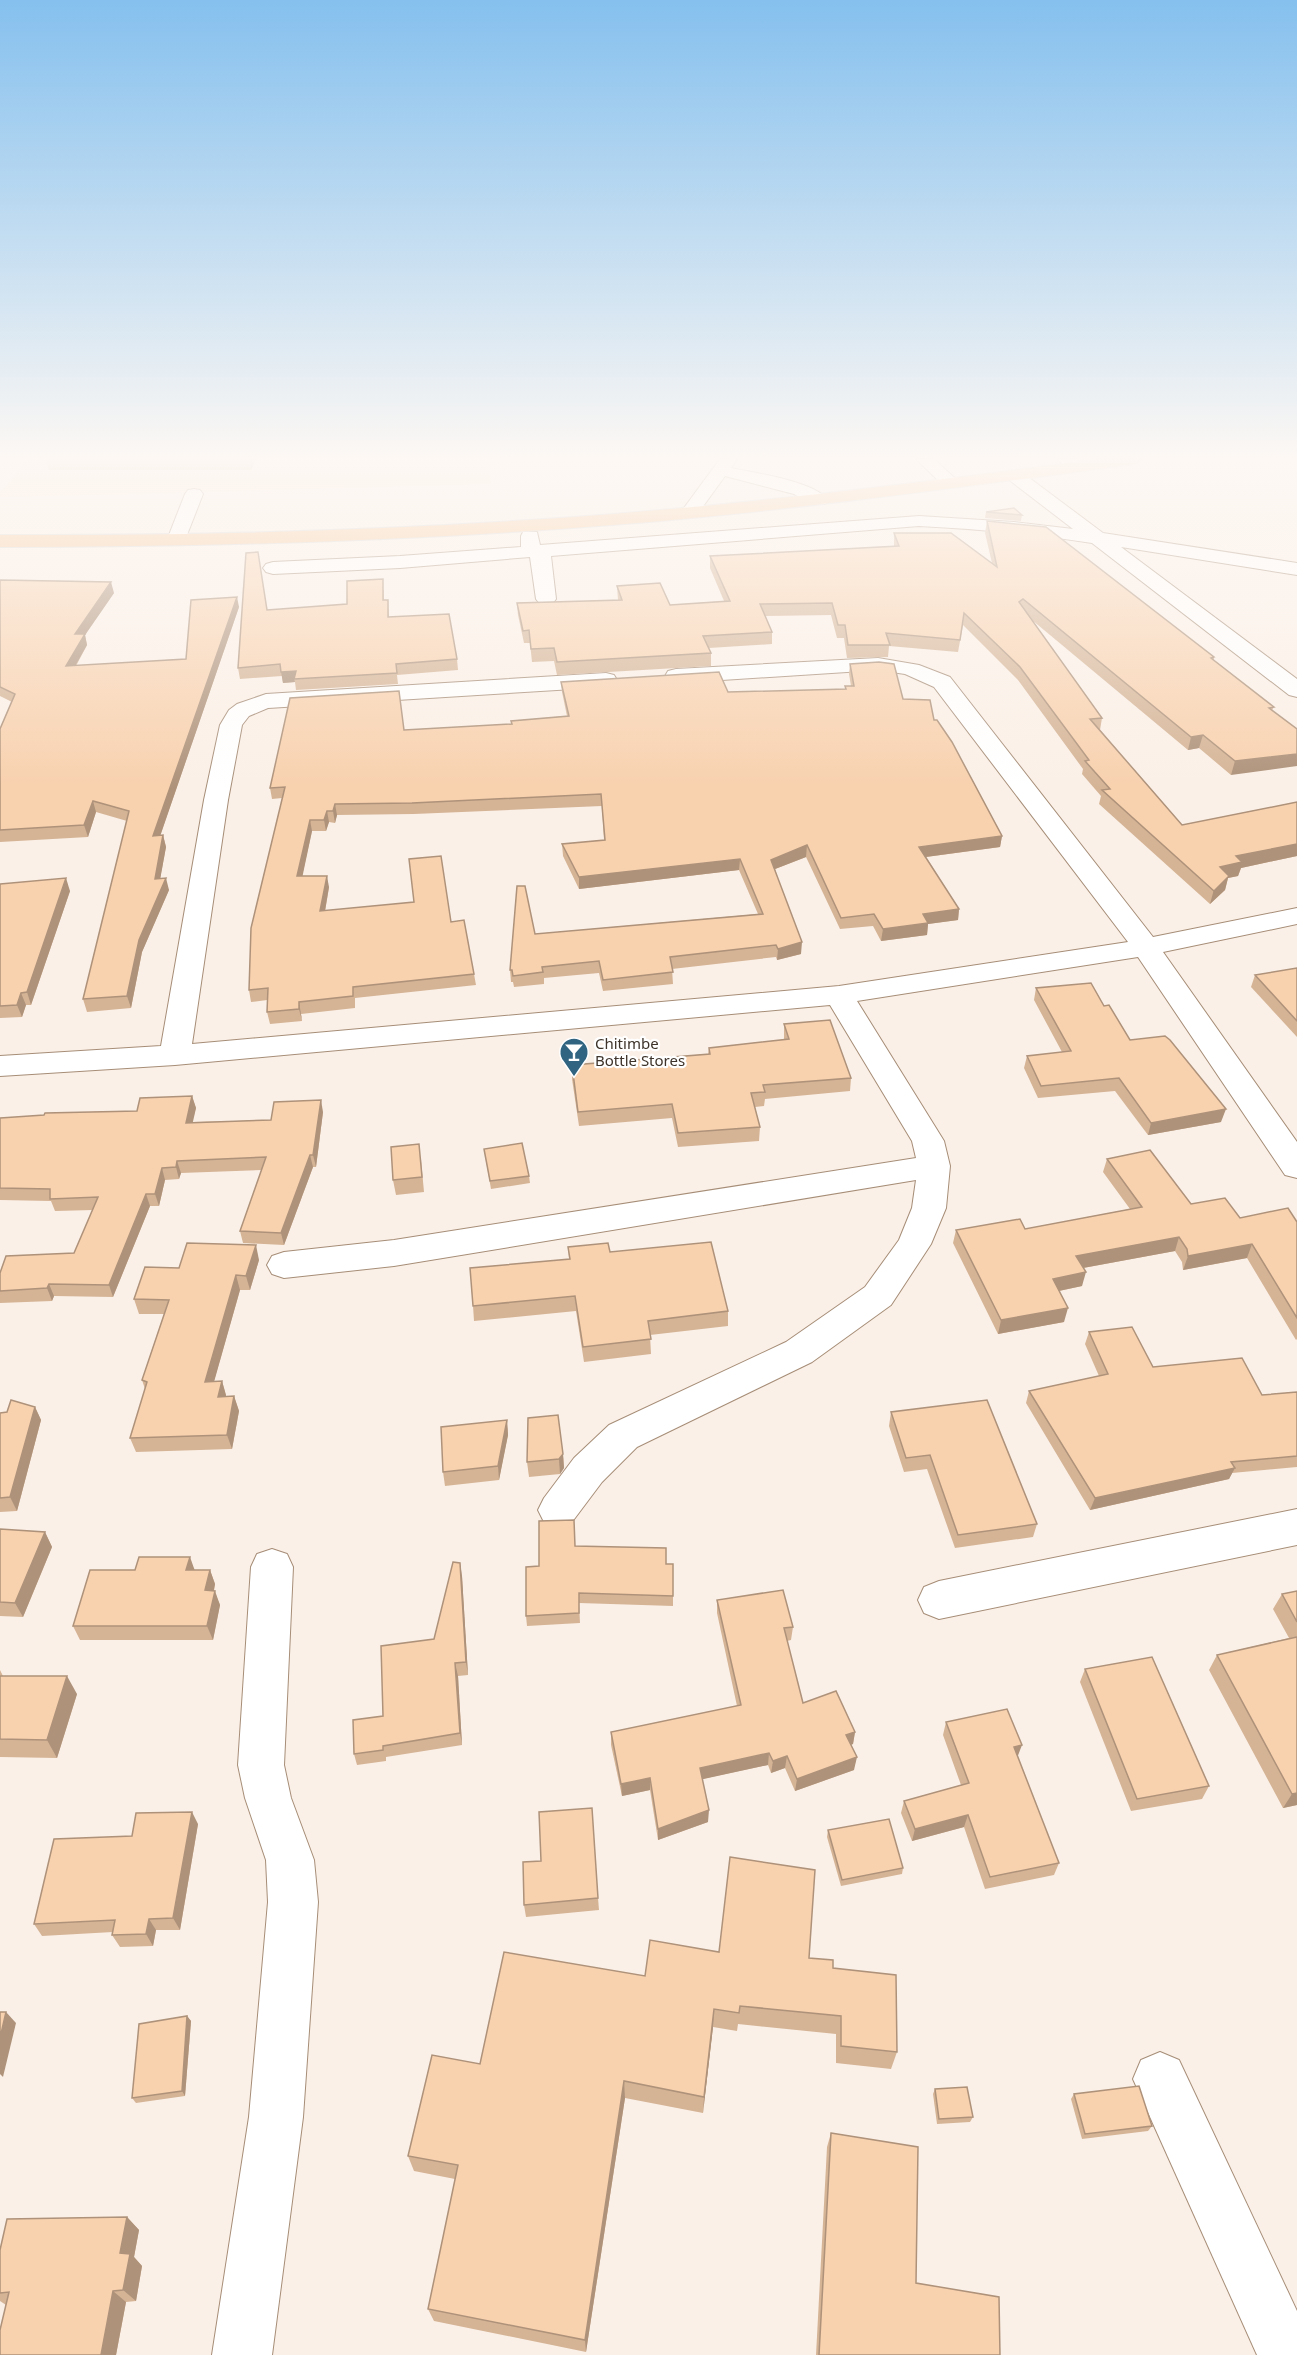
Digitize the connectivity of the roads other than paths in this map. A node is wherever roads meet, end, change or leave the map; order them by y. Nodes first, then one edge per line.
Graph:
1 (543, 569) edge
2 (1142, 569) edge
3 (546, 599) dead end
4 (1288, 674) edge
5 (1297, 690) edge
6 (1297, 916) edge
7 (1146, 947) junction
8 (839, 995) junction
9 (175, 1055) junction
10 (0, 1066) edge
11 (934, 1166) junction
12 (1297, 1167) edge
13 (284, 1265) dead end
14 (558, 1510) dead end
15 (1297, 1527) edge
16 (272, 1567) dead end
17 (939, 1600) dead end
18 (1160, 2079) dead end
19 (242, 2355) edge
20 (1287, 2355) edge

1 - 3 street
2 - 4 street
4 - 5 street
6 - 7 street
7 - 8 street
7 - 9 street
7 - 12 street
8 - 9 street
8 - 11 street
9 - 10 street
11 - 13 street
11 - 14 street
15 - 17 street
16 - 19 street
18 - 20 street

